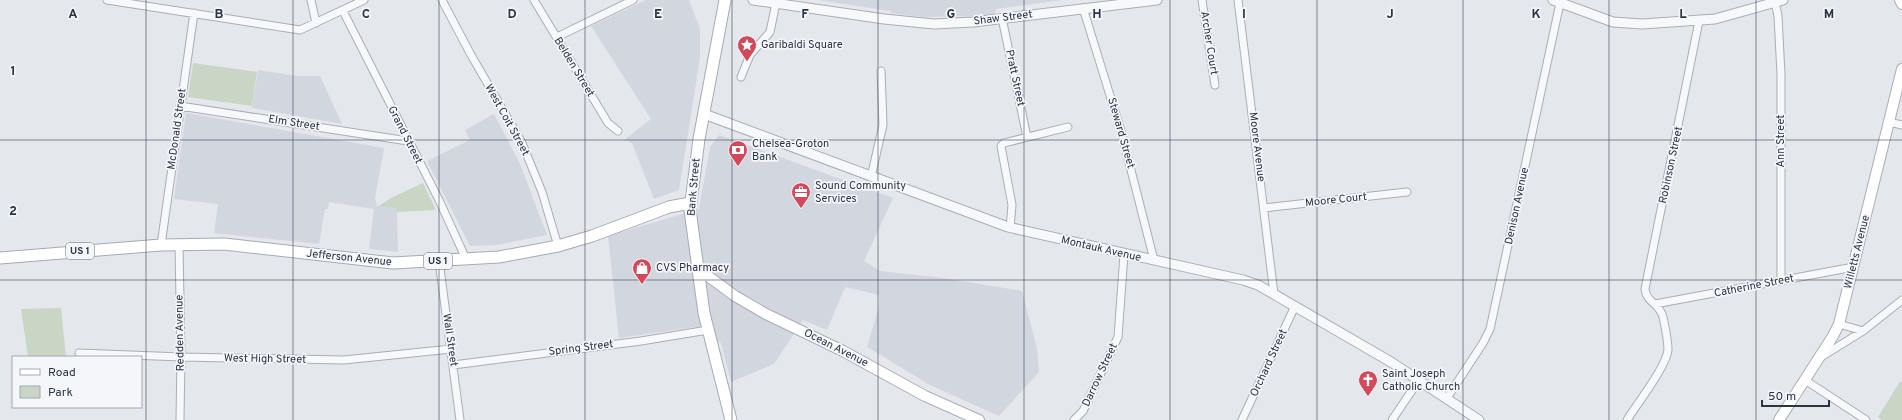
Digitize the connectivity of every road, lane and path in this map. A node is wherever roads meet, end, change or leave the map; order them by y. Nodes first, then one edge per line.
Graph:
1 (107, 0) edge
2 (311, 0) edge
3 (364, 0) edge
4 (442, 0) edge
5 (534, 0) edge
6 (632, 0) edge
7 (725, 0) edge
8 (753, 0) edge
9 (1157, 0) edge
10 (1202, 0) edge
11 (1238, 0) edge
12 (1900, 0) edge
13 (1556, 1) edge
14 (1779, 1) edge
15 (776, 3) junction
16 (1902, 4) edge
17 (1083, 8) junction
18 (343, 11) junction
19 (194, 13) junction
20 (1002, 18) junction
21 (1699, 21) junction
22 (316, 23) junction
23 (557, 37) junction
24 (1902, 69) edge
25 (881, 71) dead end
26 (740, 77) dead end
27 (1215, 85) dead end
28 (180, 106) junction
29 (704, 114) junction
30 (1889, 122) junction
31 (1902, 125) edge
32 (1068, 127) dead end
33 (618, 131) dead end
34 (1027, 138) junction
35 (408, 141) junction
36 (871, 177) junction
37 (1407, 192) dead end
38 (690, 203) junction
39 (1264, 208) junction
40 (1010, 228) junction
41 (161, 245) junction
42 (179, 245) junction
43 (558, 246) junction
44 (1124, 254) junction
45 (0, 258) edge
46 (466, 259) junction
47 (1154, 260) junction
48 (439, 261) junction
49 (1854, 267) junction
50 (697, 268) junction
51 (1781, 281) junction
52 (1274, 294) junction
53 (1902, 300) edge
54 (1655, 304) junction
55 (1295, 306) junction
56 (1839, 324) junction
57 (708, 330) junction
58 (1863, 331) junction
59 (451, 349) junction
60 (79, 353) dead end
61 (181, 357) junction
62 (1820, 358) junction
63 (453, 365) junction
64 (1419, 380) junction
65 (1805, 380) junction
66 (1447, 398) junction
67 (180, 420) edge
68 (460, 420) edge
69 (731, 420) edge
70 (979, 420) edge
71 (1074, 420) edge
72 (1242, 420) edge
73 (1392, 420) edge
74 (1479, 420) edge
75 (1627, 420) edge
76 (1779, 420) edge
77 (1866, 420) edge

1 - 19 street
2 - 22 street
3 - 18 street
4 - 43 street, West Coit Street
5 - 23 street, Belden Street
6 - 23 street
7 - 29 main road, Bank Street
8 - 15 street, Shaw Street
9 - 17 street, Shaw Street
10 - 27 street, Archer Court
11 - 39 street, Moore Avenue
12 - 16 main road
13 - 21 street
13 - 66 street, Denison Avenue
14 - 21 street
14 - 51 street, Ann Street
15 - 20 street, Shaw Street
15 - 26 street
17 - 20 street, Shaw Street
17 - 47 street, Steward Street
18 - 22 street
18 - 35 street, Grand Street
19 - 22 street
19 - 28 street, McDonald Street
20 - 34 street, Pratt Street
21 - 54 street, Robinson Street
23 - 33 street, Belden Street
24 - 30 main road, Willetts Avenue
25 - 36 street
28 - 35 street, Elm Street
28 - 41 street, McDonald Street
29 - 36 street, Montauk Avenue
29 - 38 main road, Bank Street
30 - 31 street
30 - 49 main road, Willetts Avenue
32 - 34 street
34 - 40 street
35 - 46 street, Grand Street
36 - 40 street, Montauk Avenue
37 - 39 street, Moore Court
38 - 43 main road, Jefferson Avenue / US 1
38 - 50 main road, Bank Street
39 - 52 street, Moore Avenue
40 - 44 street, Montauk Avenue
41 - 42 main road, Jefferson Avenue / US 1
41 - 45 main road, Jefferson Avenue / US 1
42 - 48 main road, Jefferson Avenue / US 1
42 - 61 street, Redden Avenue
43 - 46 main road, Jefferson Avenue / US 1
44 - 47 street, Montauk Avenue
44 - 71 street, Darrow Street
46 - 48 main road, Jefferson Avenue / US 1
47 - 52 street, Montauk Avenue
48 - 59 street, Wall Street
49 - 51 street, Catherine Street
49 - 56 main road, Willetts Avenue
50 - 57 main road, Bank Street
50 - 70 main road, Ocean Avenue
51 - 54 street, Catherine Street
52 - 55 street, Montauk Avenue
53 - 58 street
54 - 75 street, Robinson Street
55 - 64 street, Montauk Avenue
55 - 72 street, Orchard Street
56 - 58 street
56 - 62 main road, Willetts Avenue
57 - 63 street, Spring Street
57 - 69 main road, Bank Street
58 - 62 street
59 - 61 street, West High Street
59 - 63 street, Wall Street
60 - 61 street, West High Street
61 - 67 street, Redden Avenue
62 - 65 main road, Willetts Avenue
63 - 68 street, Wall Street
64 - 66 street, Montauk Avenue
64 - 73 street
65 - 76 main road, Willetts Avenue
65 - 77 street
66 - 74 street, Montauk Avenue

